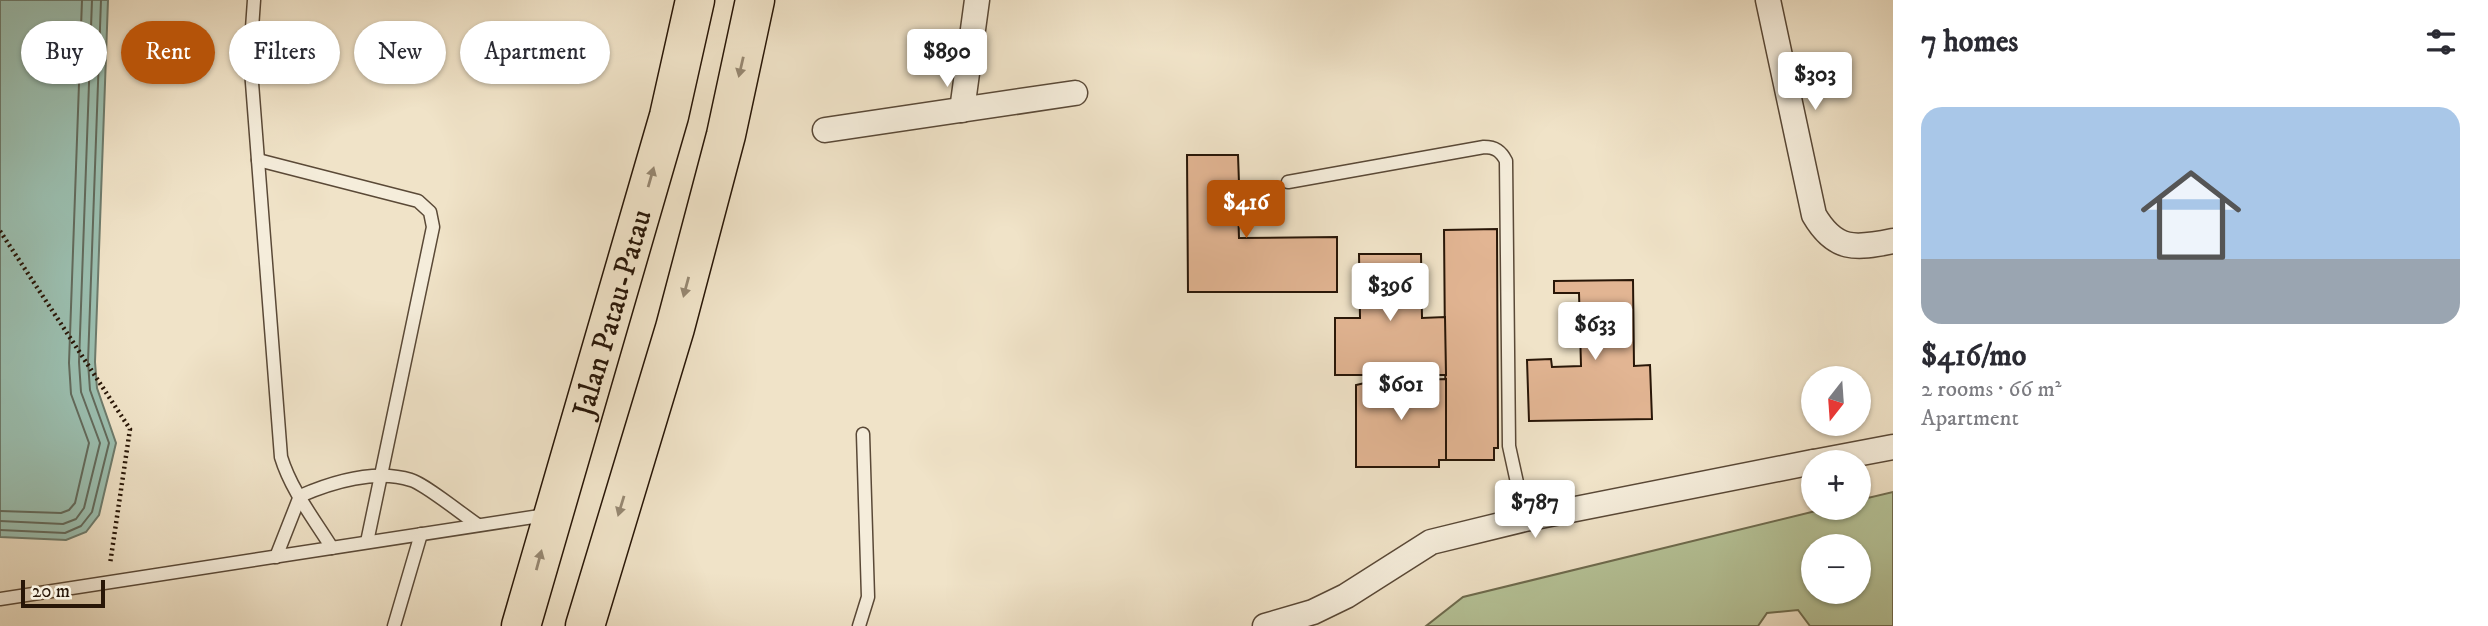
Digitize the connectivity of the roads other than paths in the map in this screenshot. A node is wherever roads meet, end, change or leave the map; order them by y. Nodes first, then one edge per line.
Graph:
1 (254, 0) edge
2 (695, 0) edge
3 (755, 0) edge
4 (977, 0) edge
5 (1768, 0) edge
6 (1075, 93) dead end
7 (962, 110) junction
8 (825, 130) dead end
9 (258, 160) junction
10 (1288, 182) dead end
11 (1893, 241) edge
12 (863, 434) dead end
13 (1893, 447) edge
14 (1871, 451) edge
15 (1801, 465) edge
16 (381, 476) junction
17 (300, 496) junction
18 (552, 514) junction
19 (1525, 519) junction
20 (478, 525) junction
21 (421, 534) junction
22 (367, 542) junction
23 (332, 548) junction
24 (276, 556) junction
25 (0, 599) edge
26 (394, 626) edge
27 (521, 626) edge
28 (585, 626) edge
29 (859, 626) edge
30 (1265, 626) edge

1 - 9 lane
18 -> 2 main road, Jalan Patau-Patau
3 -> 28 main road
4 - 7 street
5 - 11 street
6 - 7 street
7 - 8 street
9 - 16 lane
9 - 17 lane
10 - 19 lane
12 - 29 lane
13 - 14 street
15 - 19 street
16 - 17 lane
16 - 20 lane
16 - 22 lane
17 - 23 lane
17 - 24 lane
18 - 20 lane
27 -> 18 main road, Jalan Patau-Patau
19 - 30 street
20 - 21 lane
21 - 22 lane
21 - 26 lane
22 - 23 lane
23 - 24 lane
24 - 25 lane

